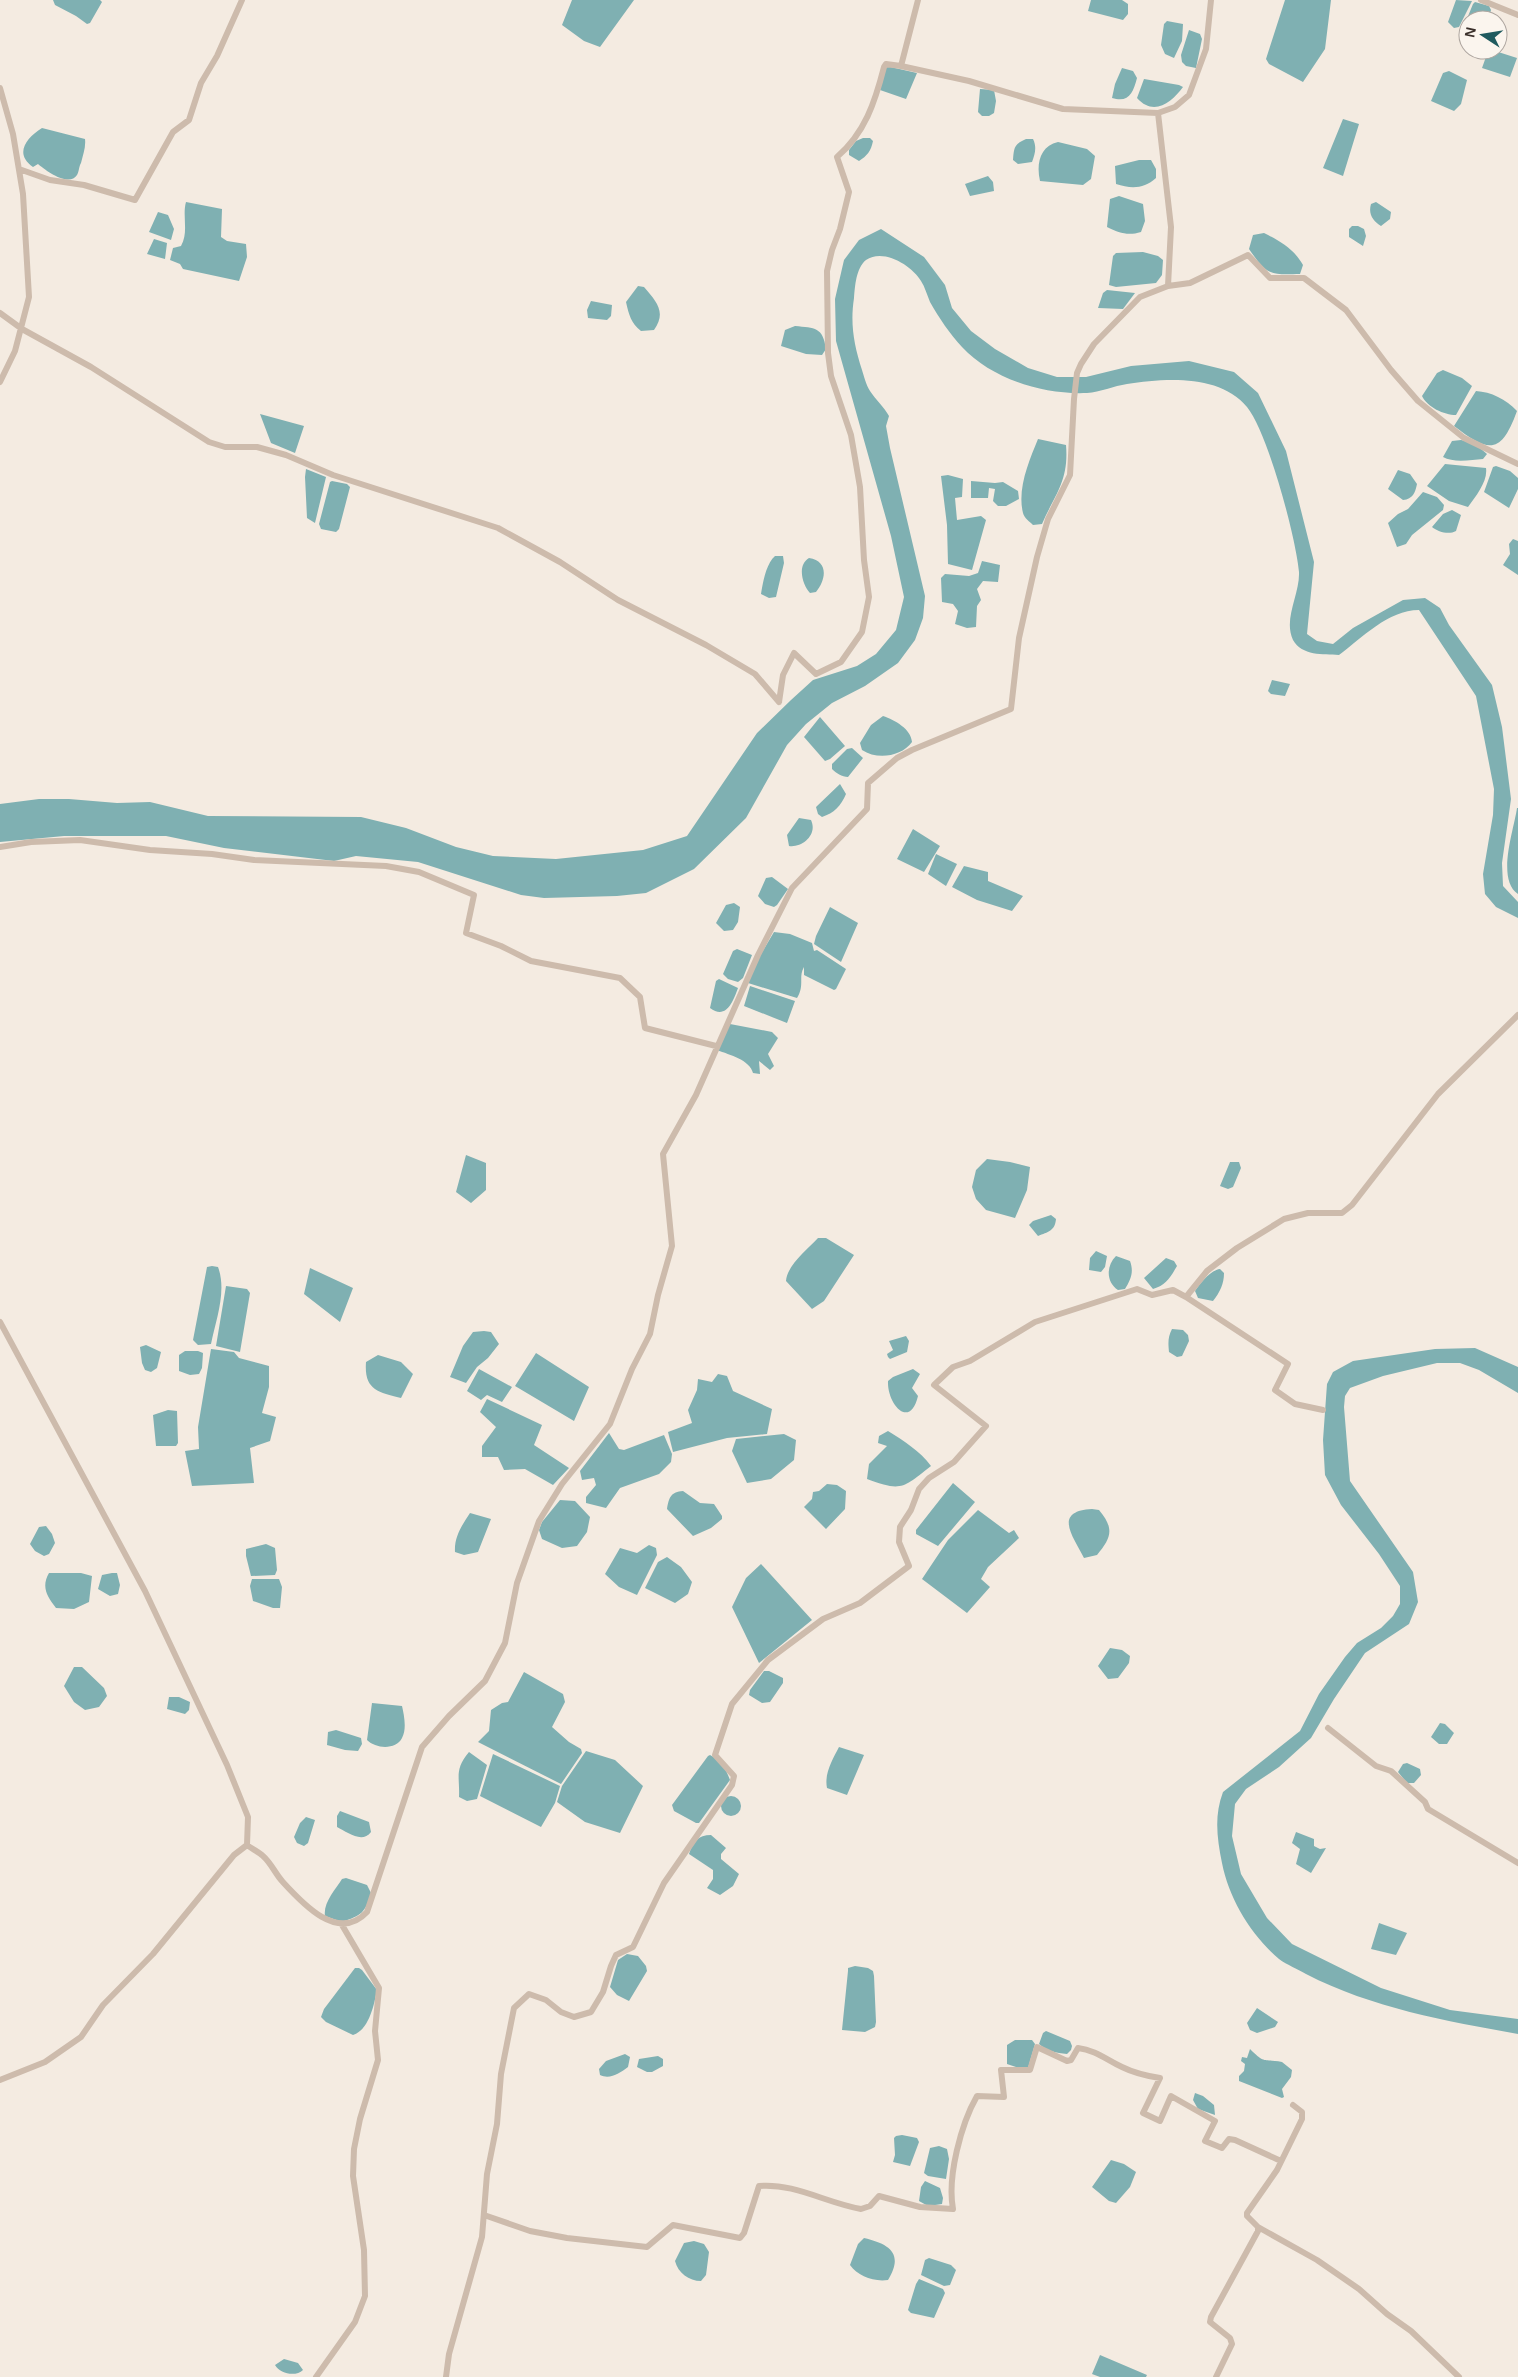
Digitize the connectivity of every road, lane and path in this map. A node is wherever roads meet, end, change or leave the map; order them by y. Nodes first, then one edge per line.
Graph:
1 (242, 0) edge
2 (918, 0) edge
3 (1211, 0) edge
4 (1481, 0) edge
5 (1518, 15) edge
6 (901, 66) junction
7 (0, 88) edge
8 (1158, 113) junction
9 (19, 169) junction
10 (1168, 286) junction
11 (0, 313) edge
12 (22, 330) junction
13 (0, 382) edge
14 (1518, 464) edge
15 (0, 847) edge
16 (1518, 1015) edge
17 (716, 1046) junction
18 (1186, 1296) junction
19 (0, 1322) edge
20 (1323, 1410) dead end
21 (1328, 1728) dead end
22 (247, 1845) junction
23 (1518, 1863) edge
24 (342, 1925) junction
25 (0, 2080) edge
26 (1294, 2105) dead end
27 (1281, 2161) junction
28 (484, 2215) junction
29 (1258, 2226) junction
30 (316, 2377) edge
31 (446, 2377) edge
32 (1216, 2377) edge
33 (1460, 2377) edge

1 - 9 street
2 - 6 street
3 - 8 street
4 - 5 street
6 - 8 street
6 - 12 street
7 - 9 street
8 - 10 street
9 - 12 street
10 - 14 street
10 - 17 street
11 - 12 street
12 - 13 street
15 - 17 street
16 - 18 street
17 - 24 street
18 - 20 street
18 - 28 street
19 - 22 street
21 - 23 street
22 - 24 street
22 - 25 street
24 - 30 street
26 - 27 street
27 - 28 street
27 - 29 street
28 - 31 street
29 - 32 street
29 - 33 street

